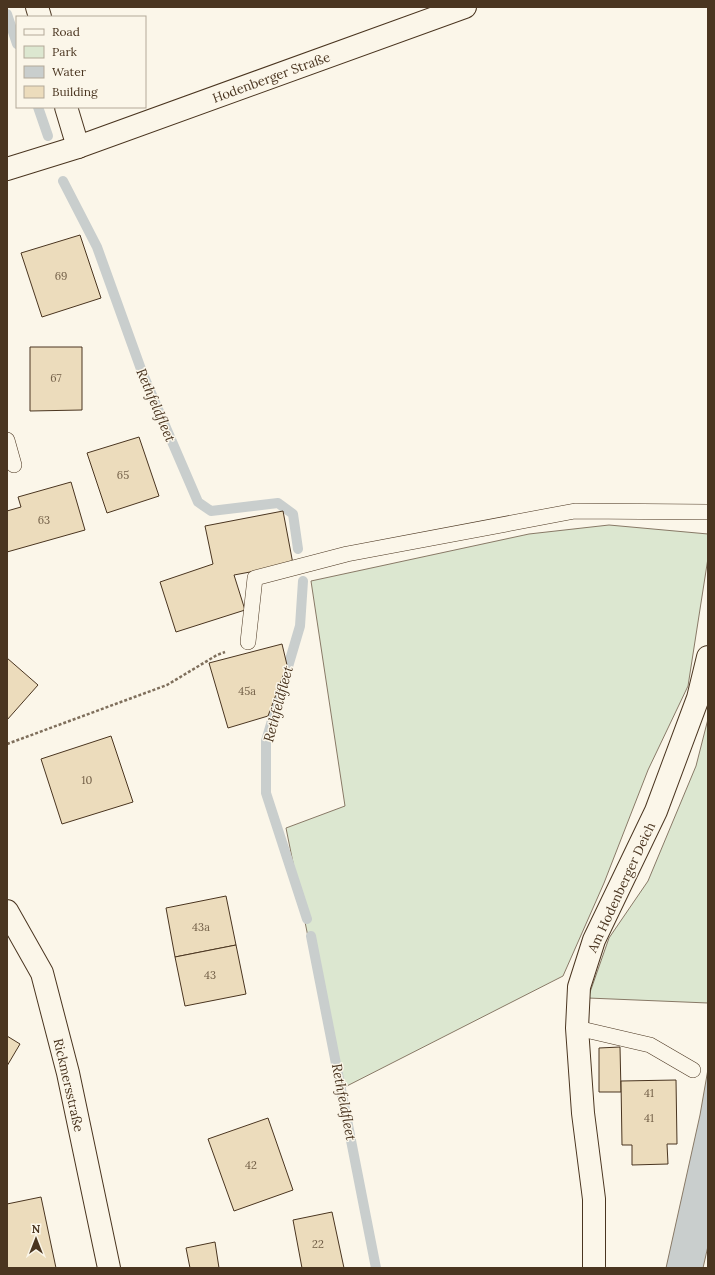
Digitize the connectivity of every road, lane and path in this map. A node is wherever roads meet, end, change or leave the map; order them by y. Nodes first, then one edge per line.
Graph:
1 (465, 7) edge
2 (66, 108) edge
3 (78, 147) junction
4 (7, 169) edge
5 (7, 440) edge
6 (14, 465) dead end
7 (708, 512) edge
8 (248, 642) joint
9 (708, 657) edge
10 (7, 744) edge
11 (7, 911) edge
12 (577, 1028) junction
13 (693, 1070) dead end
14 (109, 1268) edge
15 (594, 1268) edge

1 - 3 street, Hodenberger Straße
2 - 3 street
3 - 4 street, Hodenberger Straße
5 - 6 lane
7 - 8 lane
8 - 10 path
9 - 12 street, Am Hodenberger Deich
11 - 14 street, Rickmersstraße
12 - 13 lane
12 - 15 street, Am Hodenberger Deich

